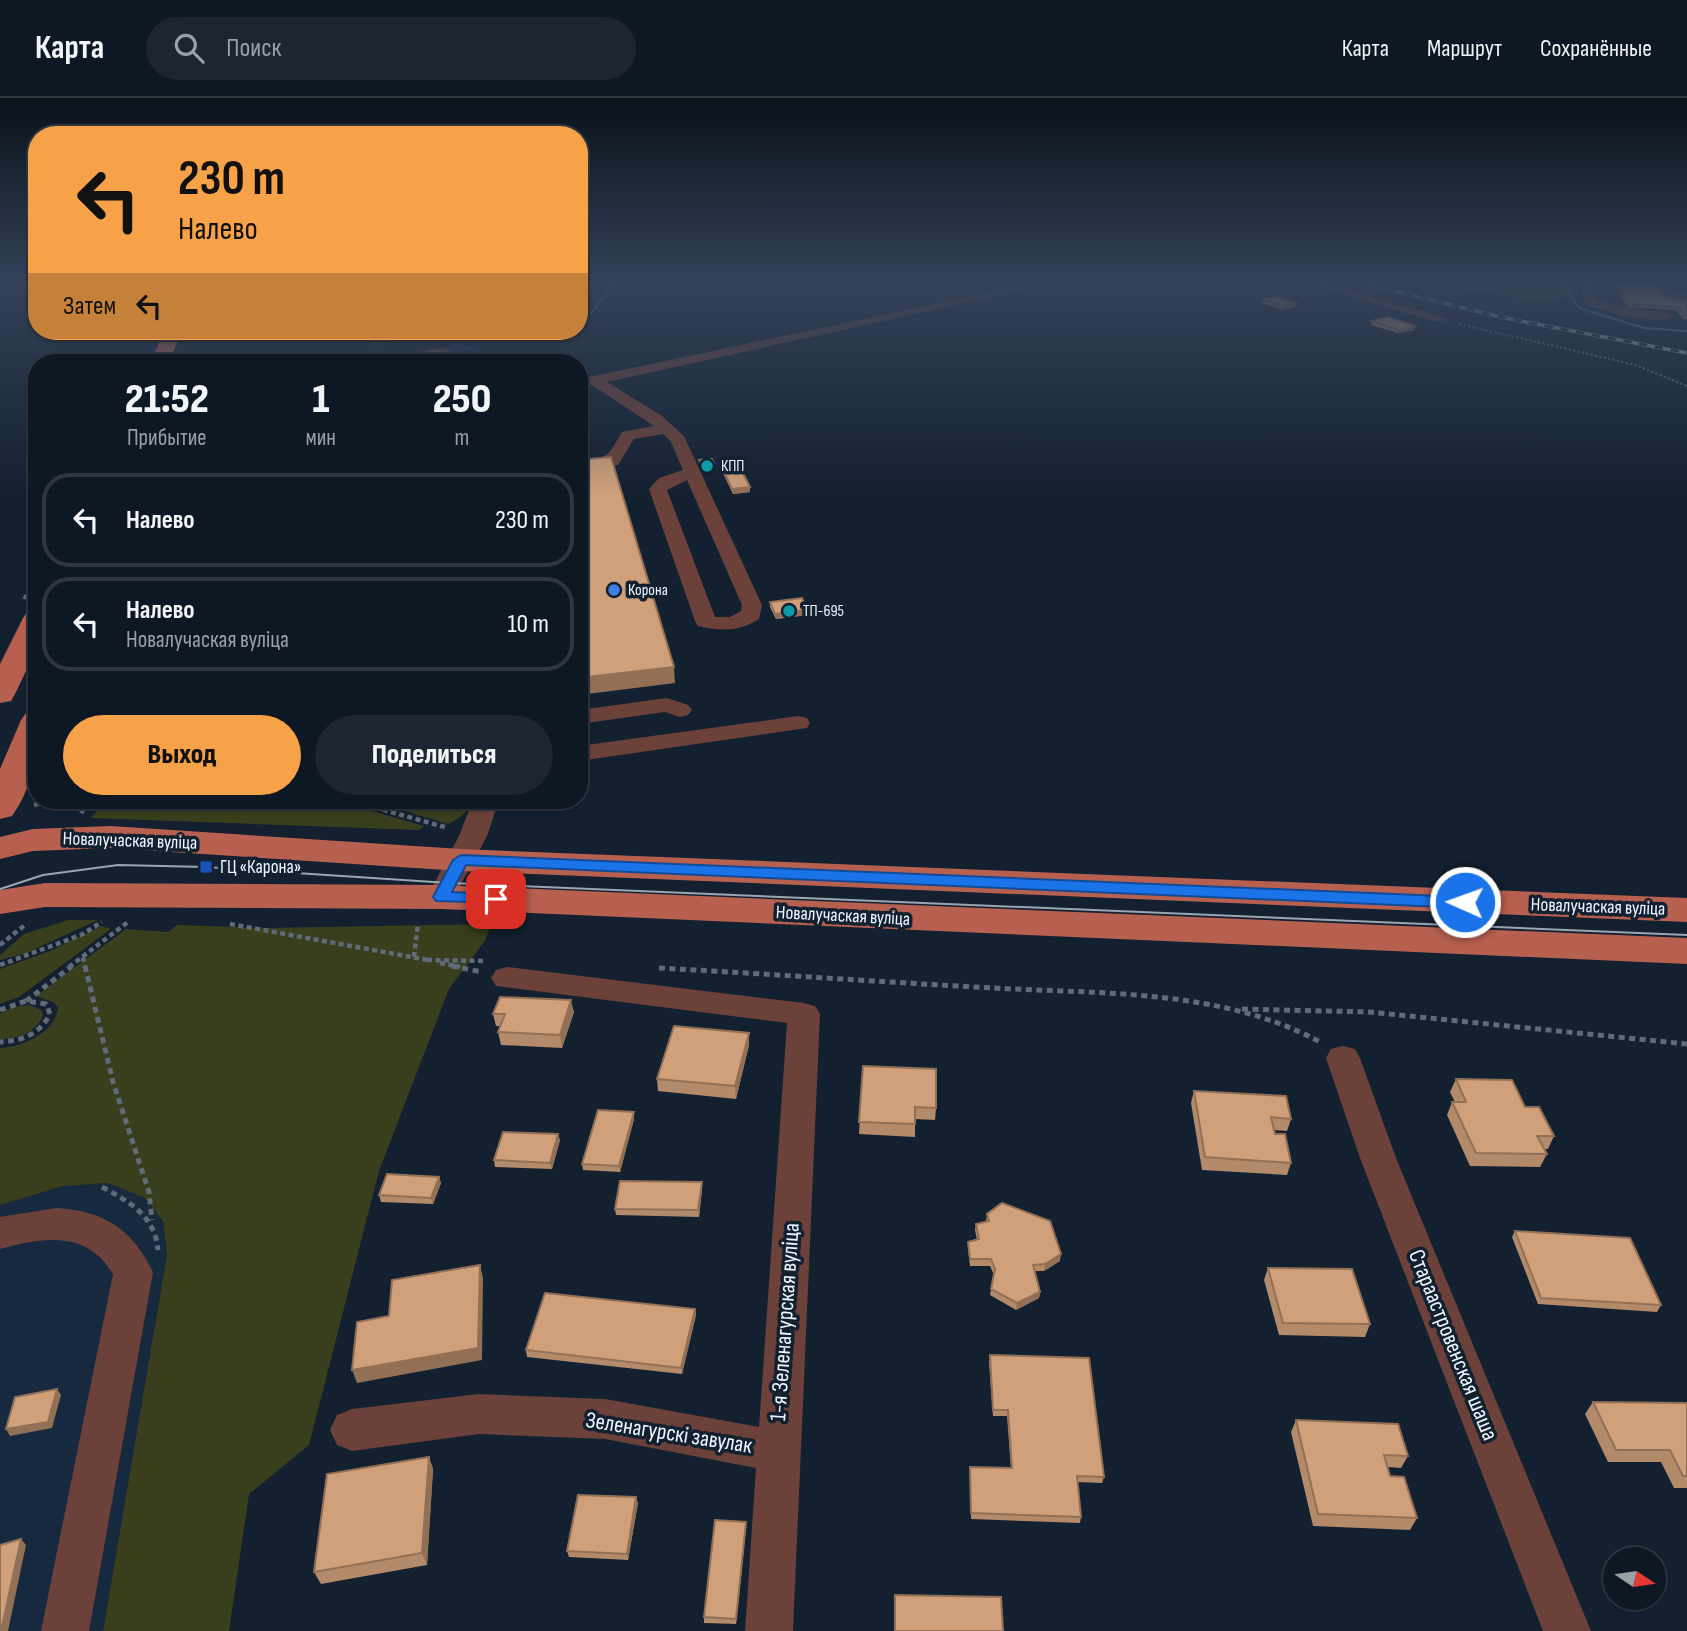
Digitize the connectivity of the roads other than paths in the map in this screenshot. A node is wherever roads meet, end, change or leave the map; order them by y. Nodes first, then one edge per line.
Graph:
1 (720, 354) edge
2 (588, 382) edge
3 (588, 383) edge
4 (666, 429) junction
5 (588, 464) edge
6 (693, 472) junction
7 (28, 636) edge
8 (0, 694) edge
9 (680, 710) dead end
10 (588, 716) edge
11 (798, 723) dead end
12 (28, 742) edge
13 (588, 753) edge
14 (0, 809) edge
15 (482, 809) edge
16 (0, 848) edge
17 (461, 860) junction
18 (0, 902) edge
19 (430, 907) junction
20 (1687, 910) edge
21 (1687, 951) edge
22 (500, 969) road end
23 (1343, 1058) road end
24 (0, 1233) edge
25 (352, 1430) dead end
26 (777, 1451) junction
27 (65, 1631) edge
28 (769, 1631) edge
29 (1567, 1631) edge

1 - 2 street
3 - 4 street
4 - 5 street
4 - 6 street
6 - 6 street
7 - 8 main road
9 - 10 street
11 - 13 street
12 - 14 main road
15 - 17 street
16 - 17 main road, Новалучаская вуліца
17 - 19 street
17 - 20 main road, Новалучаская вуліца
18 - 19 main road, Новалучаская вуліца
19 - 21 main road, Новалучаская вуліца
22 - 26 street, 1-я Зеленагурская вуліца
23 - 29 street, Стараастровенская шаша
24 - 27 street
25 - 26 street, Зеленагурскі завулак
26 - 28 street, 1-я Зеленагурская вуліца

